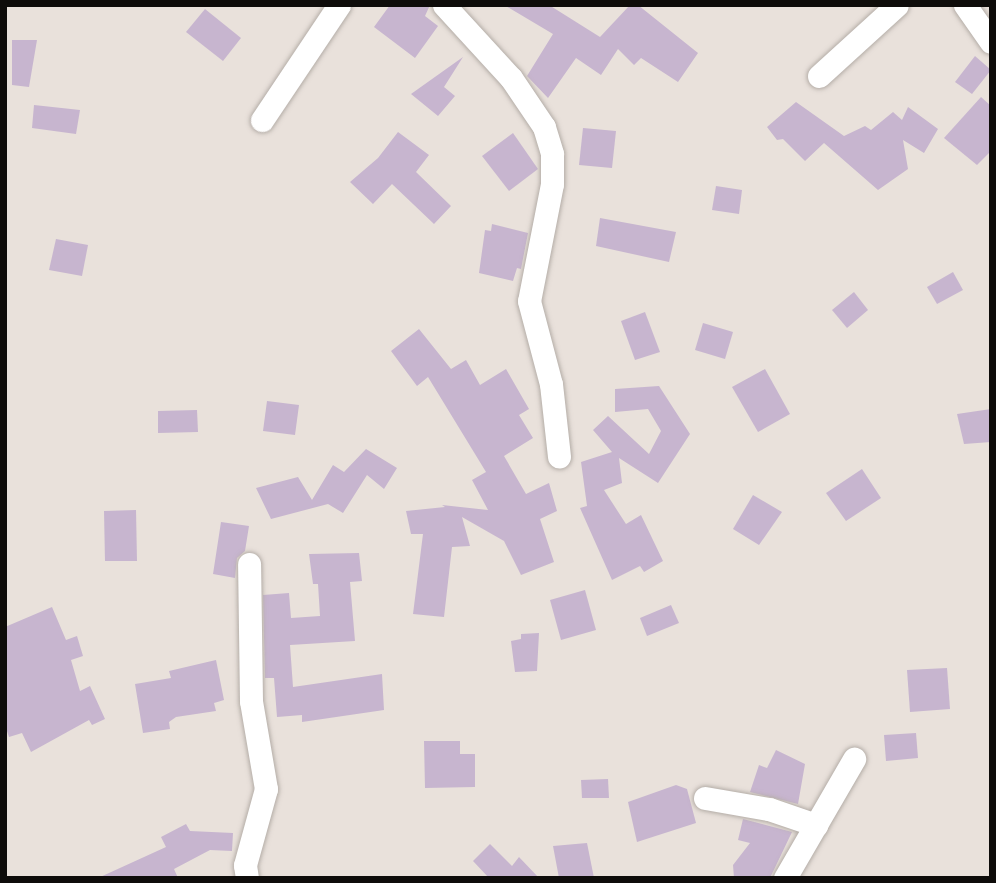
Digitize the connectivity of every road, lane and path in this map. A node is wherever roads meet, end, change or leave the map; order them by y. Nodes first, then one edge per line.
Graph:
1 (339, 5) edge
2 (444, 5) edge
3 (897, 5) edge
4 (965, 5) edge
5 (991, 42) edge
6 (819, 76) dead end
7 (262, 120) dead end
8 (559, 457) dead end
9 (249, 564) dead end
10 (854, 759) dead end
11 (705, 798) dead end
12 (817, 825) junction
13 (247, 878) edge
14 (785, 878) edge

1 - 7 street
2 - 8 street
3 - 6 street
4 - 5 street
9 - 13 street
10 - 12 street
11 - 12 street
12 - 14 street

